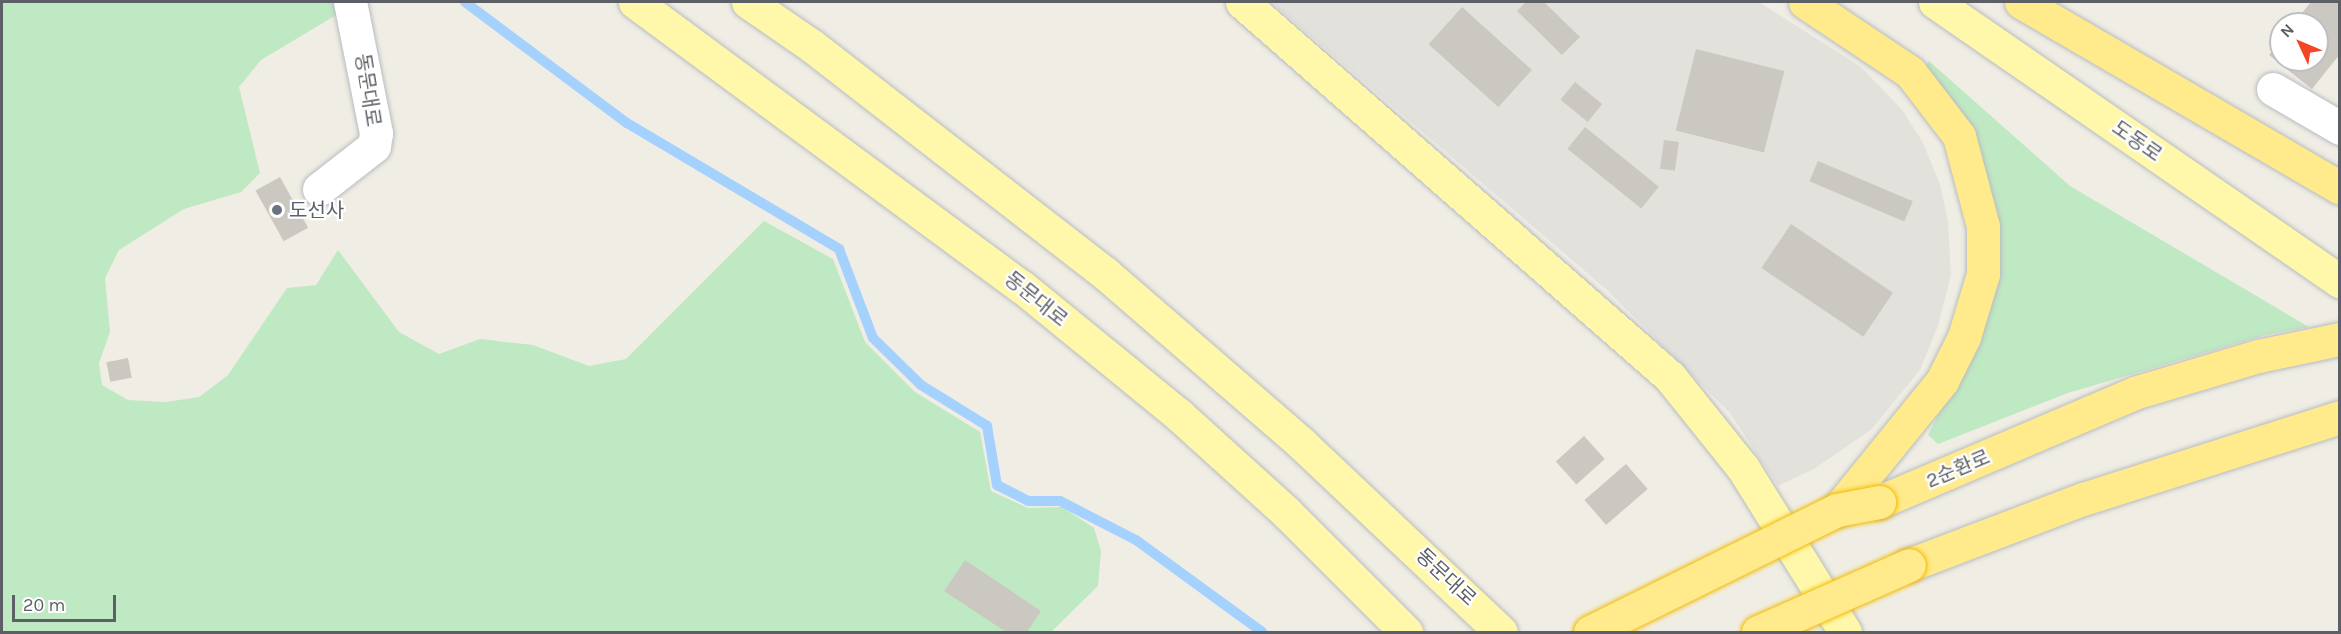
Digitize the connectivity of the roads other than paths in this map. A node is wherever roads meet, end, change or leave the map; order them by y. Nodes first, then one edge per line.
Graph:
1 (350, 2) edge
2 (635, 2) edge
3 (748, 2) edge
4 (1242, 2) edge
5 (1805, 2) edge
6 (1935, 2) edge
7 (2020, 2) edge
8 (2273, 88) dead end
9 (2340, 128) edge
10 (2340, 188) edge
11 (319, 189) dead end
12 (2340, 281) edge
13 (2335, 340) edge
14 (2340, 417) edge
15 (1837, 510) junction
16 (1406, 633) edge
17 (1501, 633) edge
18 (1590, 633) edge
19 (1758, 633) edge
20 (1845, 633) edge

1 - 11 lane, 동문대로
2 - 16 main road, 동문대로
3 - 17 main road, 동문대로
4 - 20 main road
5 - 15 highway
6 - 12 main road, 도동로
7 - 10 highway
8 - 9 lane
13 - 15 highway, 2순환로, bridge
14 - 19 highway, bridge
15 - 18 highway, 2순환로, bridge

